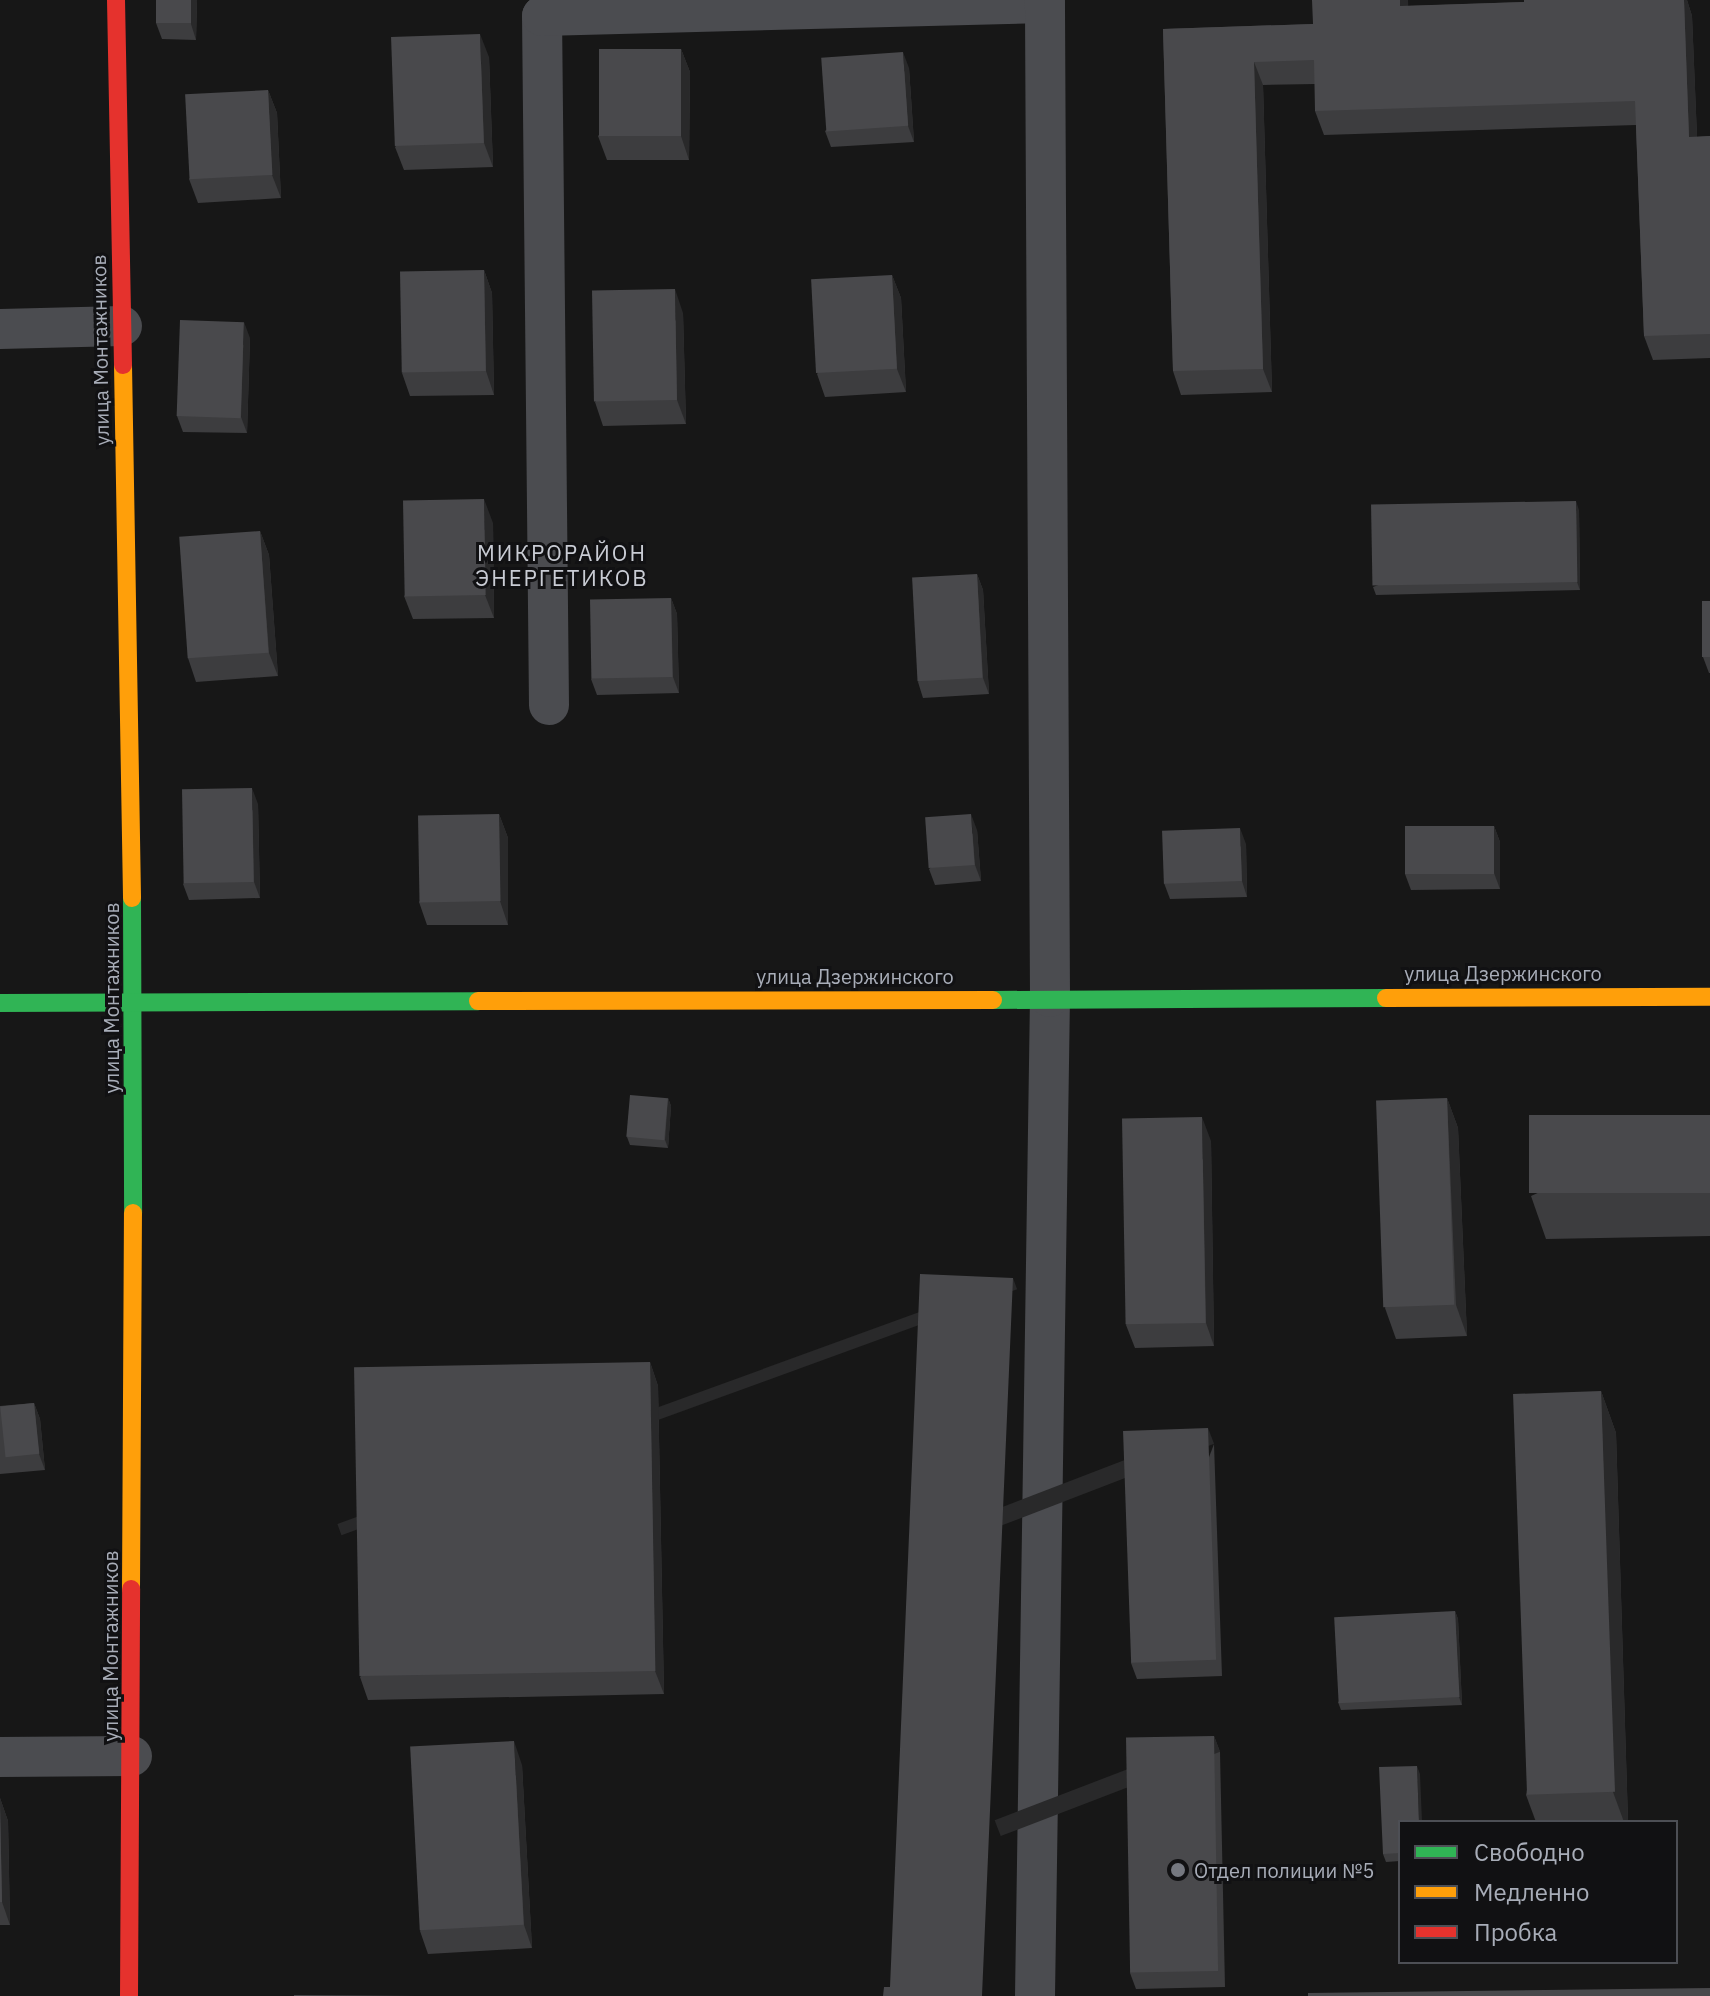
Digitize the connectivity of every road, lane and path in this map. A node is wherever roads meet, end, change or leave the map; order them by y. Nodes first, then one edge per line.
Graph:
1 (116, 0) edge
2 (1045, 2) edge
3 (122, 326) junction
4 (0, 329) edge
5 (549, 705) dead end
6 (1050, 997) junction
7 (1710, 997) edge
8 (134, 1002) junction
9 (0, 1003) edge
10 (132, 1756) junction
11 (0, 1757) edge
12 (129, 1996) edge
13 (1035, 1996) edge

1 - 3 street, улица Монтажников
2 - 5 street
2 - 6 street
3 - 4 street
3 - 8 street, улица Монтажников
6 - 7 street, улица Дзержинского
6 - 8 street, улица Дзержинского
6 - 13 street
8 - 9 street, улица Дзержинского
8 - 10 street, улица Монтажников
10 - 11 street
10 - 12 street, улица Монтажников

